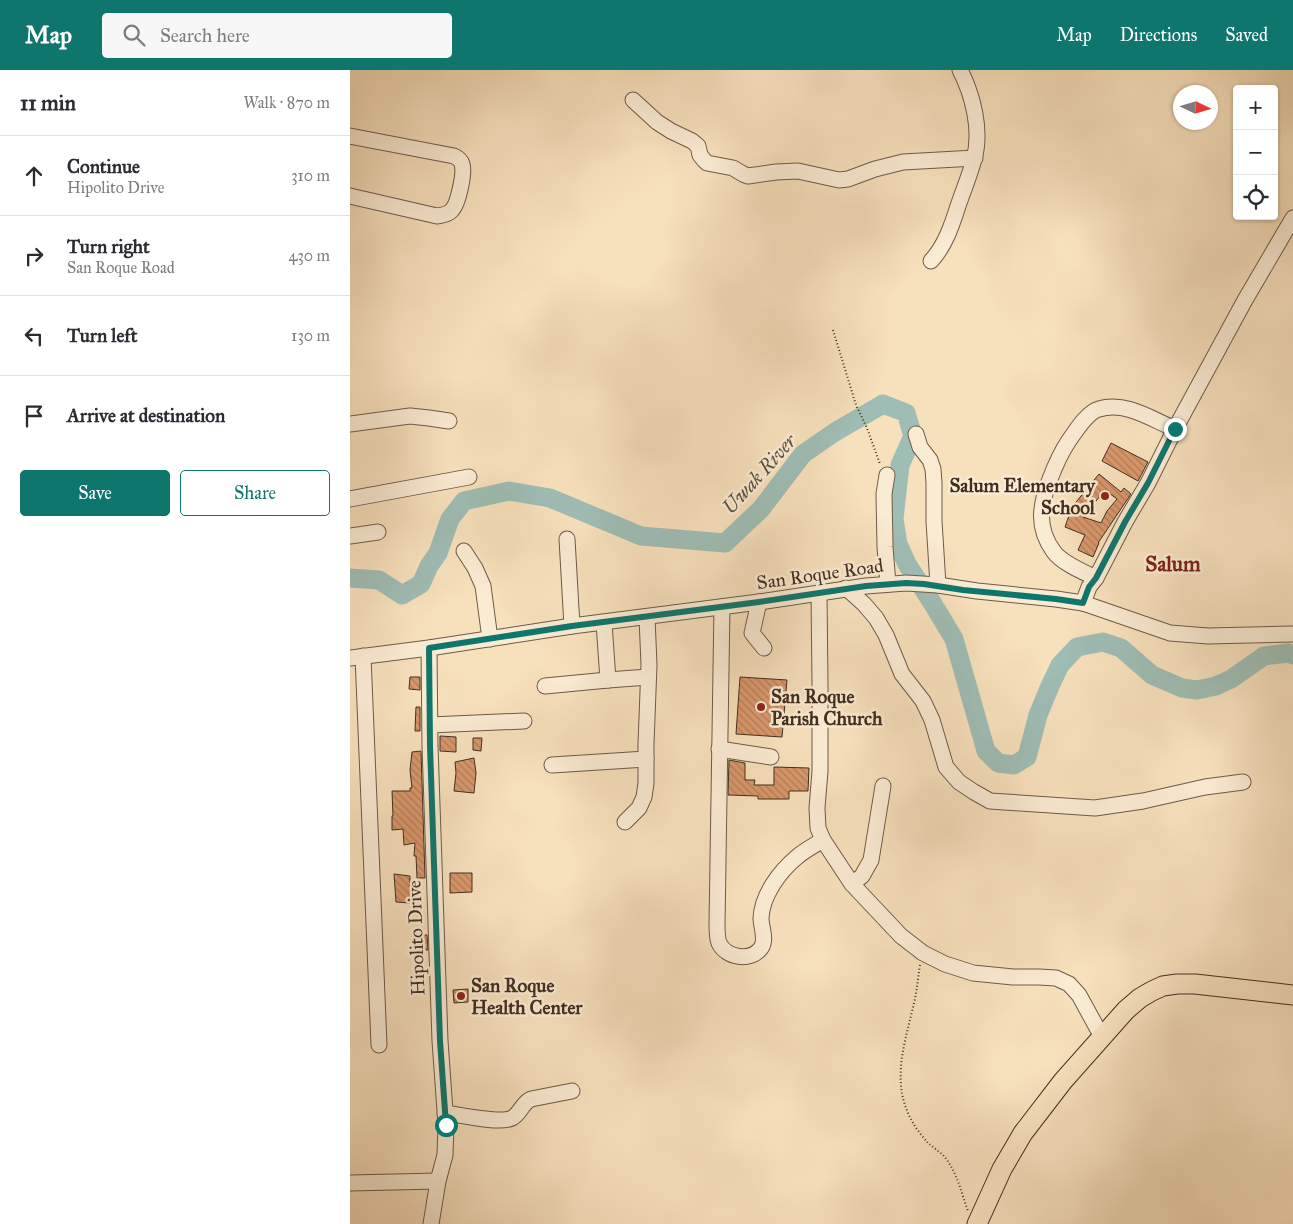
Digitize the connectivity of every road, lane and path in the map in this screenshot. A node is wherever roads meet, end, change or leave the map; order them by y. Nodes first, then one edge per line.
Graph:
1 (960, 70) edge
2 (633, 100) dead end
3 (350, 136) edge
4 (975, 158) junction
5 (350, 196) edge
6 (1293, 218) edge
7 (932, 261) dead end
8 (833, 330) dead end
9 (449, 421) dead end
10 (350, 424) edge
11 (1175, 429) junction
12 (916, 434) dead end
13 (887, 475) joint
14 (469, 477) dead end
15 (350, 499) edge
16 (378, 532) dead end
17 (350, 536) edge
18 (567, 539) dead end
19 (464, 551) dead end
20 (1096, 578) junction
21 (888, 584) junction
22 (931, 585) junction
23 (846, 588) junction
24 (819, 592) junction
25 (759, 602) junction
26 (1083, 603) junction
27 (722, 607) junction
28 (647, 617) junction
29 (604, 623) junction
30 (572, 626) junction
31 (1293, 634) edge
32 (490, 639) junction
33 (429, 648) junction
34 (764, 648) dead end
35 (356, 657) edge
36 (648, 677) junction
37 (608, 680) junction
38 (545, 686) dead end
39 (524, 720) dead end
40 (430, 725) junction
41 (719, 749) junction
42 (770, 757) dead end
43 (646, 759) junction
44 (552, 765) dead end
45 (1243, 782) dead end
46 (883, 786) dead end
47 (624, 822) dead end
48 (823, 840) junction
49 (852, 884) junction
50 (922, 953) junction
51 (1293, 995) edge
52 (1102, 1036) junction
53 (379, 1045) dead end
54 (572, 1091) dead end
55 (445, 1113) junction
56 (438, 1181) junction
57 (350, 1183) edge
58 (973, 1219) edge
59 (431, 1224) edge

1 - 4 street
2 - 4 street
3 - 5 street
4 - 7 street
6 - 11 street
8 - 13 path
9 - 10 street
11 - 20 street
11 - 20 street
12 - 22 street
13 - 21 street
14 - 15 street
16 - 17 street
18 - 30 street
19 - 32 street
20 - 26 street
21 - 22 street, San Roque Road
21 - 23 street, San Roque Road
22 - 26 street, San Roque Road
23 - 24 street, San Roque Road
23 - 45 street
24 - 25 street, San Roque Road
24 - 48 street
25 - 27 street, San Roque Road
25 - 34 street
26 - 31 street, San Roque Road
27 - 28 street, San Roque Road
27 - 41 street
28 - 29 street, San Roque Road
28 - 36 street
29 - 30 street, San Roque Road
29 - 37 street
30 - 32 street, San Roque Road
32 - 33 street, San Roque Road
33 - 35 street, San Roque Road
33 - 40 street, Hipolito Drive
35 - 53 street
36 - 37 street
36 - 43 street
37 - 38 street
39 - 40 street
40 - 55 street, Hipolito Drive
41 - 42 street
41 - 48 street
43 - 44 street
43 - 47 street
46 - 49 street
48 - 49 street
49 - 50 street
50 - 52 street
50 - 58 path
51 - 52 main road
52 - 58 main road
54 - 55 street
55 - 56 street, Hipolito Drive
56 - 57 street
56 - 59 street, Hipolito Drive

